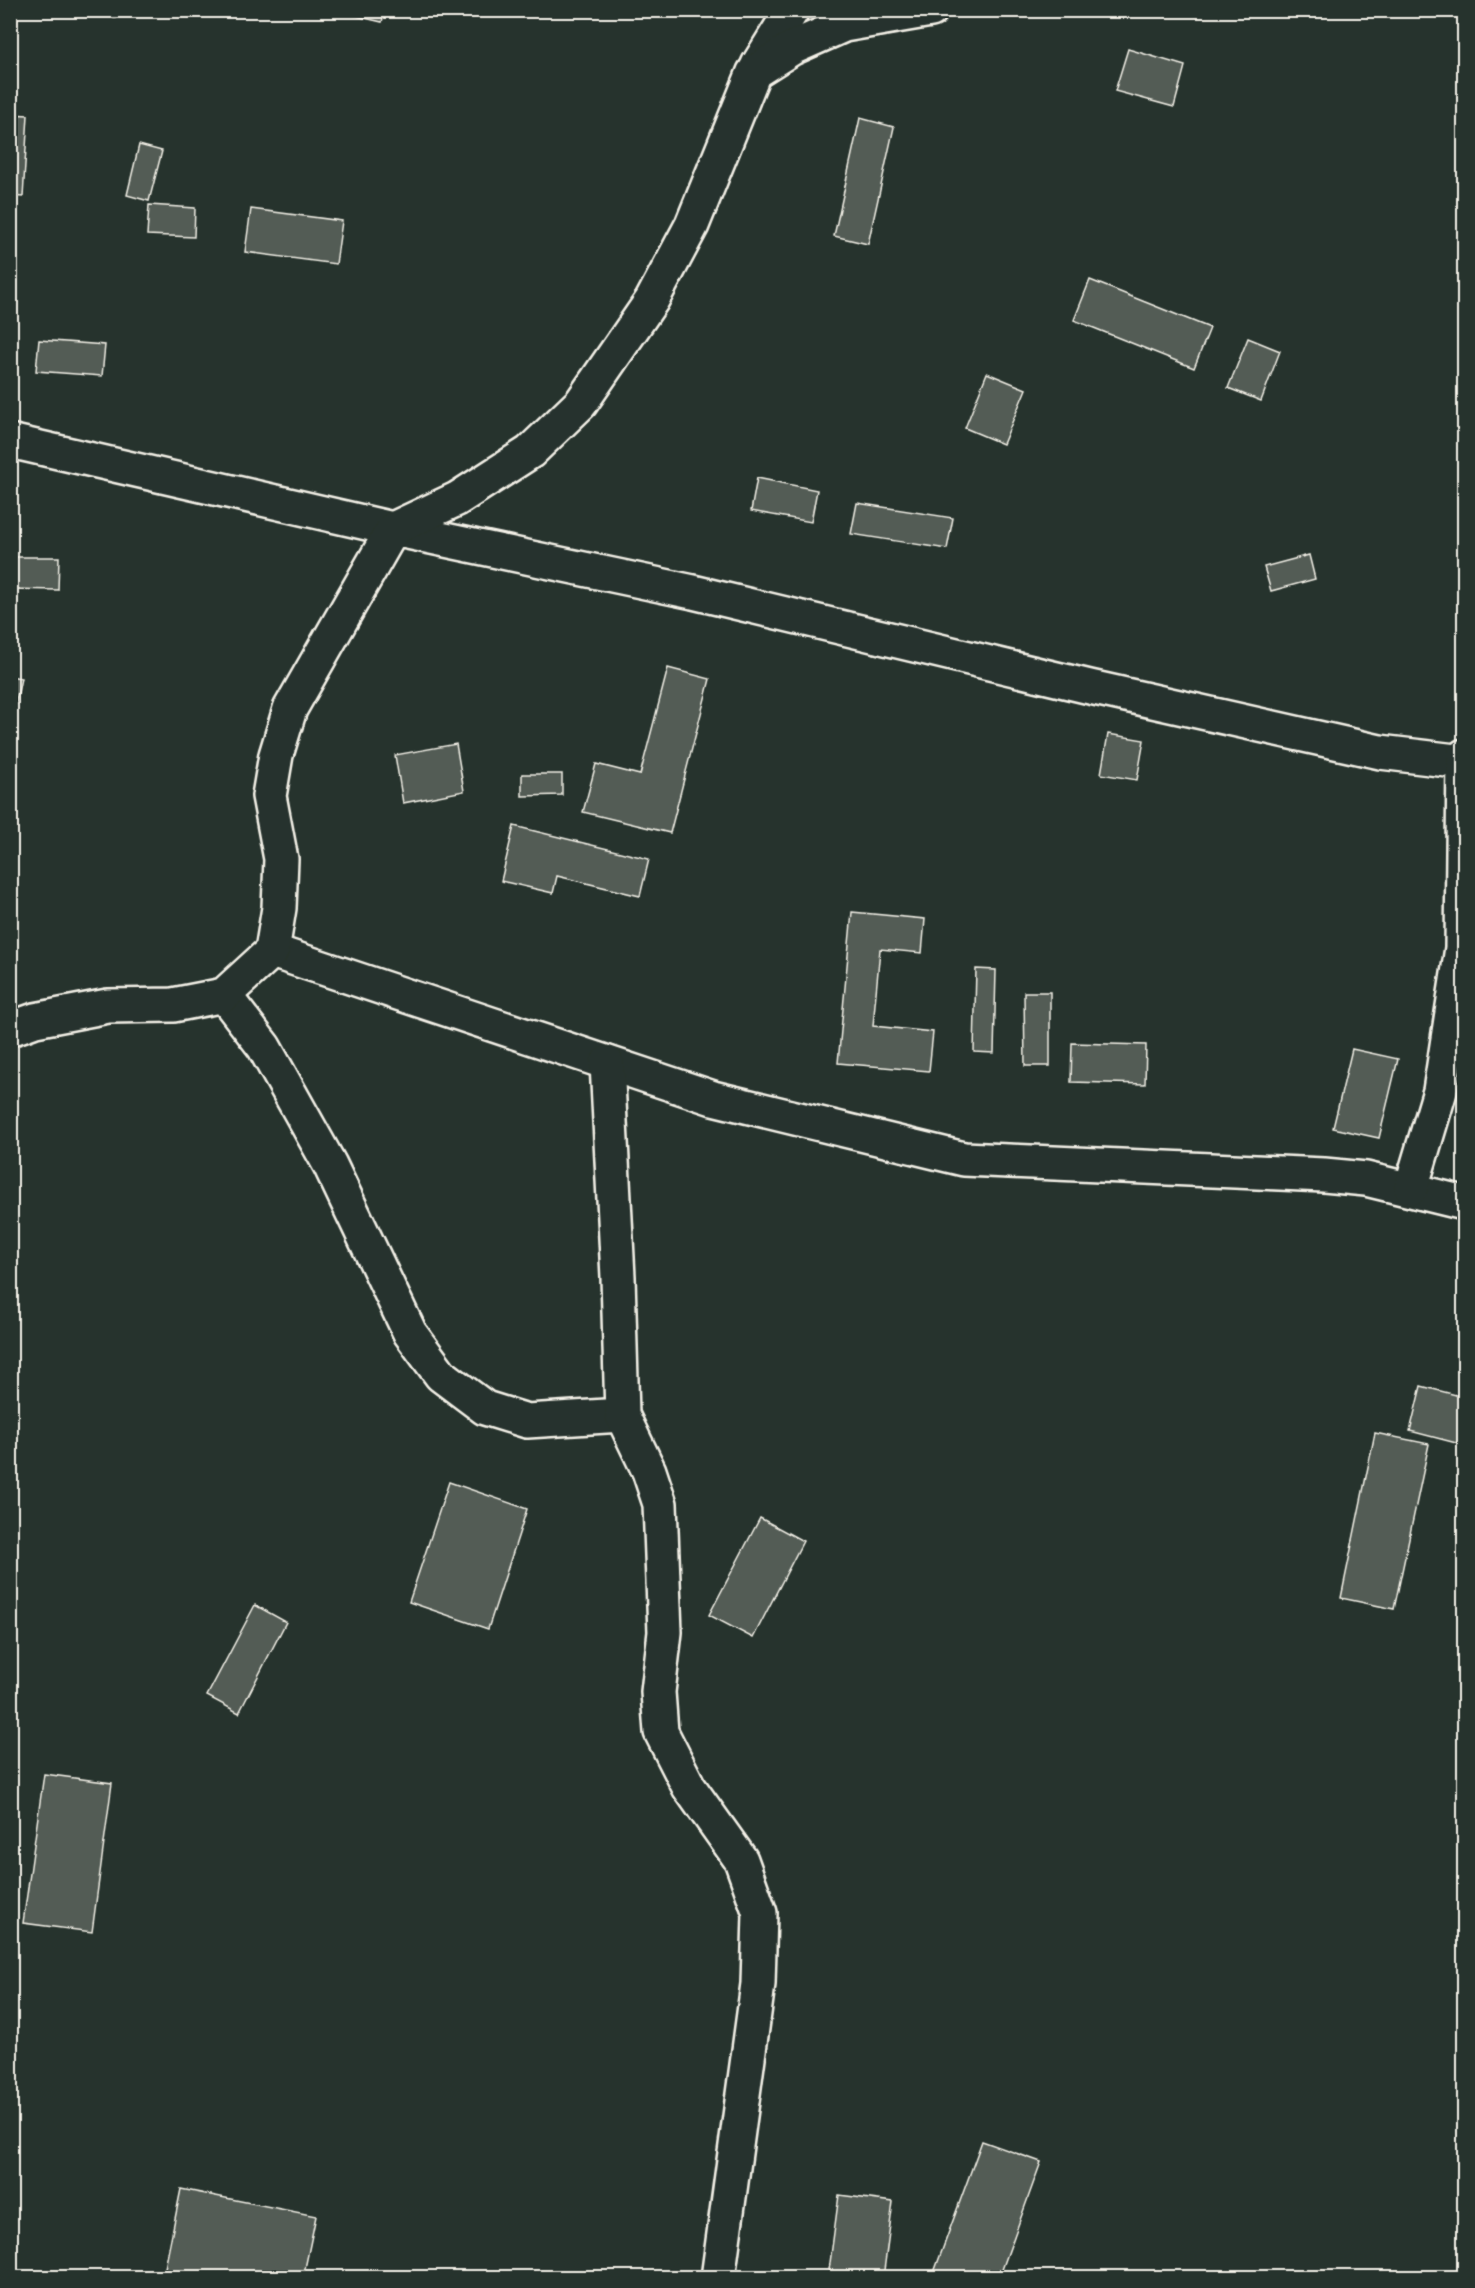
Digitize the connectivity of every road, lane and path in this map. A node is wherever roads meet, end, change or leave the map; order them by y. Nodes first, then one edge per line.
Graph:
1 (792, 10) edge
2 (931, 10) edge
3 (754, 72) junction
4 (10, 441) edge
5 (393, 529) junction
6 (1464, 760) edge
7 (272, 951) junction
8 (224, 995) junction
9 (10, 1029) edge
10 (607, 1063) junction
11 (1412, 1188) junction
12 (1464, 1203) edge
13 (622, 1415) junction
14 (718, 2277) edge

1 - 3 street
2 - 3 street
3 - 5 street
4 - 5 street
5 - 6 street
5 - 7 street
6 - 11 street
7 - 8 street
7 - 10 street
8 - 9 street
8 - 13 street
10 - 11 street
10 - 13 street
11 - 12 street
13 - 14 street

